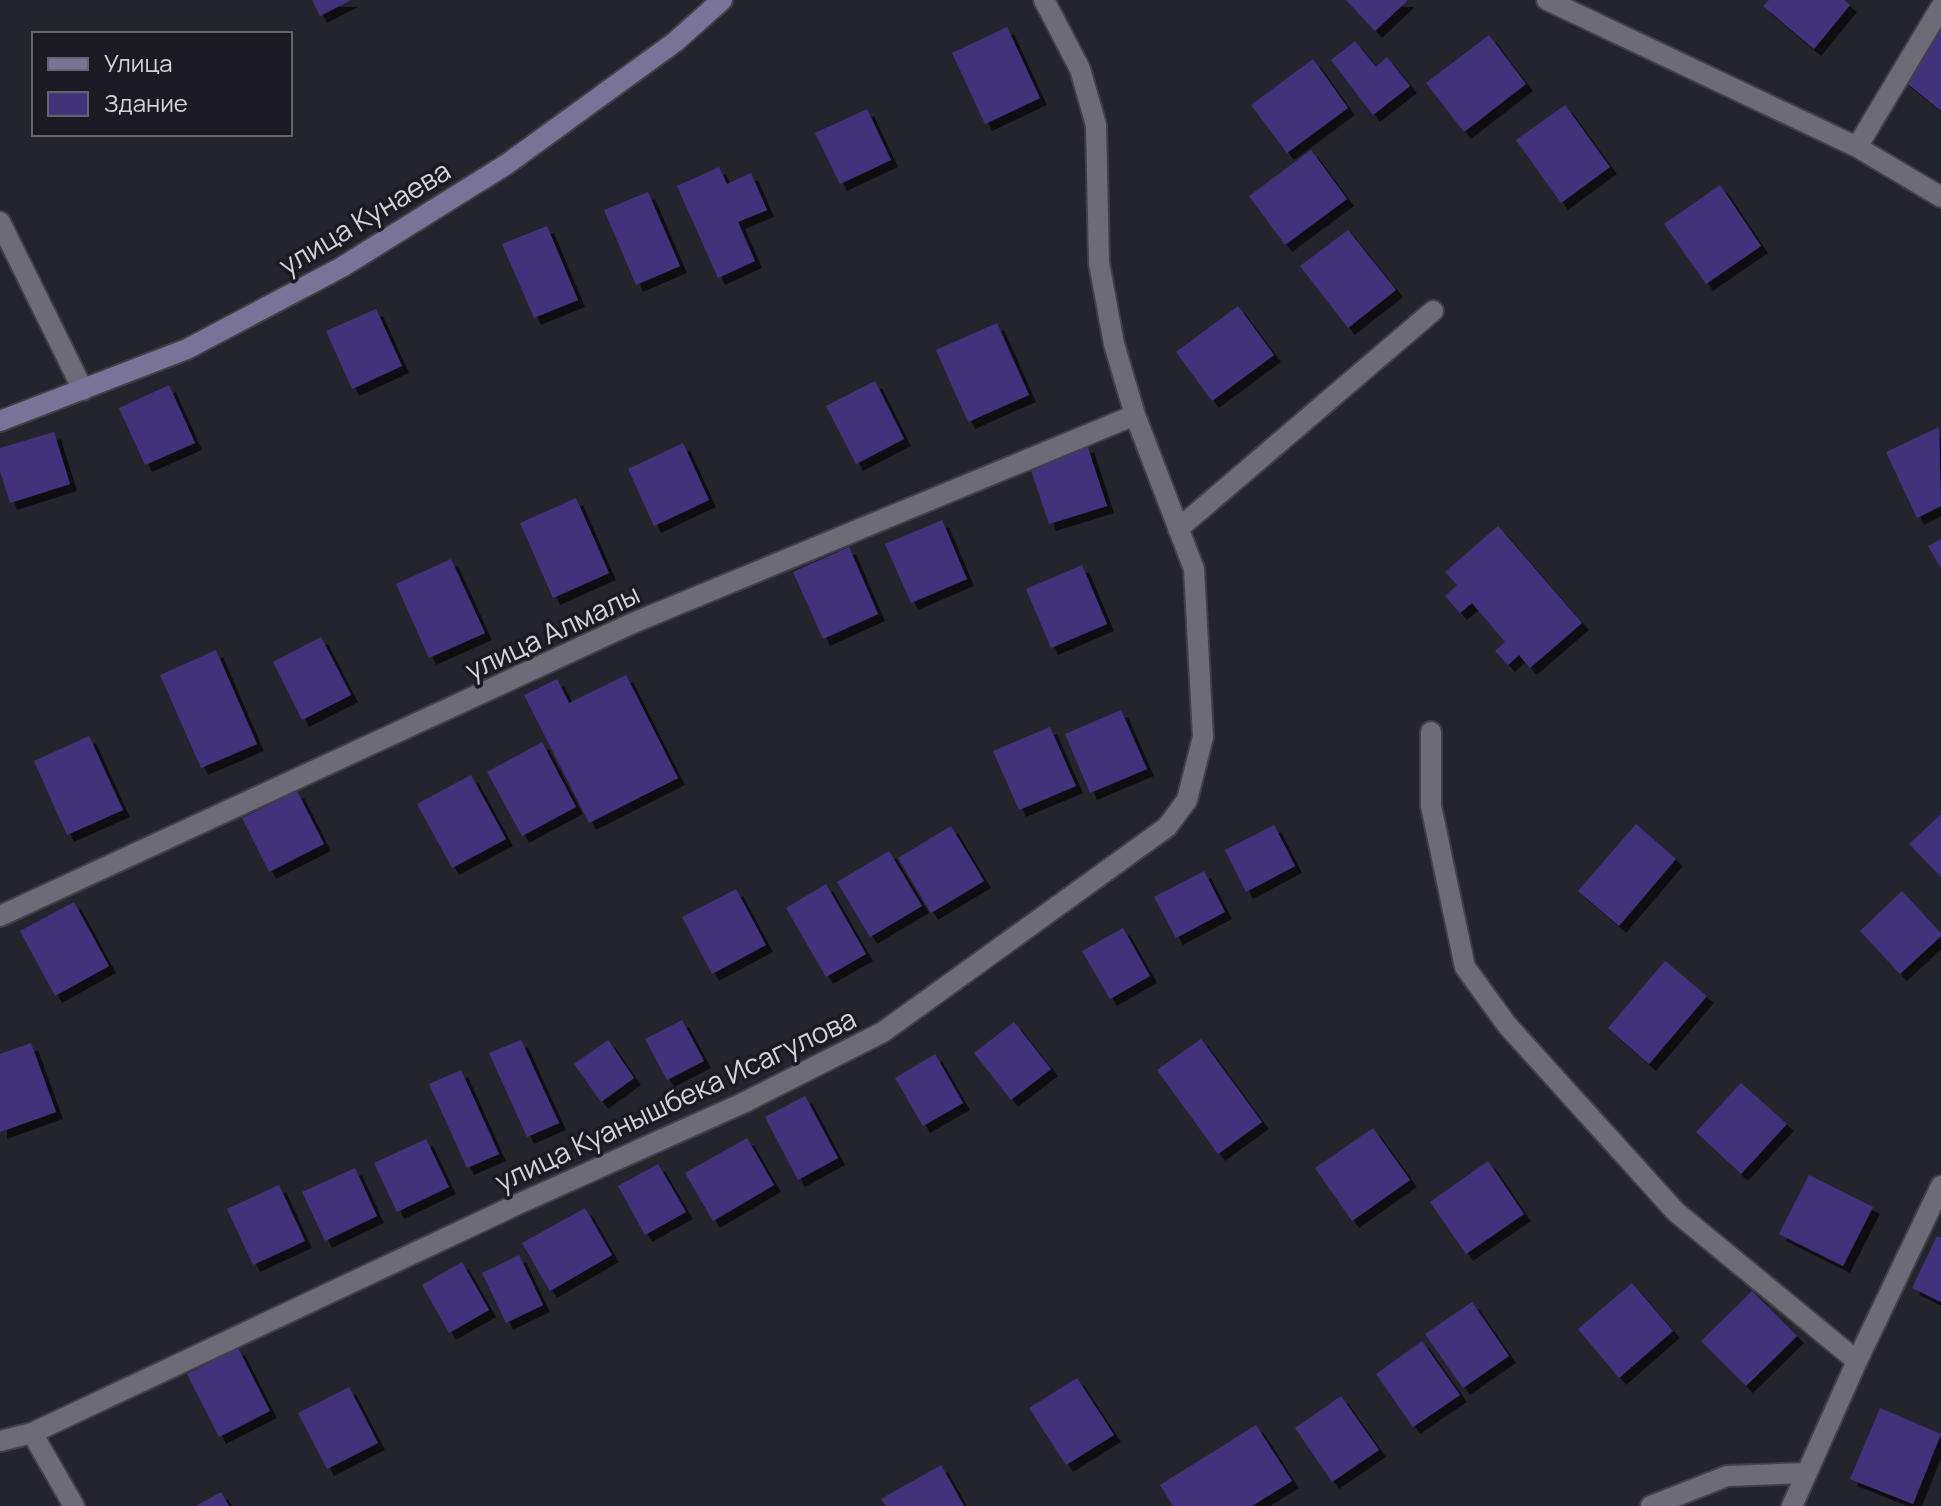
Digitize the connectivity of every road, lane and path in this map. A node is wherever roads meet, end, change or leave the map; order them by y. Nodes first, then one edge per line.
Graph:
1 (722, 0) edge
2 (1044, 0) edge
3 (1547, 0) edge
4 (1941, 7) edge
5 (1857, 147) junction
6 (1941, 197) edge
7 (0, 222) edge
8 (1433, 311) dead end
9 (83, 390) junction
10 (1135, 415) junction
11 (0, 421) edge
12 (1178, 529) junction
13 (1431, 732) dead end
14 (0, 916) edge
15 (1941, 1186) edge
16 (1857, 1361) junction
17 (32, 1433) junction
18 (0, 1441) edge
19 (1807, 1473) junction
20 (74, 1506) edge
21 (1651, 1506) edge
22 (1792, 1506) edge

1 - 9 main road, улица Кунаева
2 - 10 street, улица Куанышбека Исагулова
3 - 5 street
4 - 5 street
5 - 6 street
7 - 9 street
8 - 12 street
9 - 11 main road, улица Кунаева
10 - 12 street, улица Куанышбека Исагулова
10 - 14 street, улица Алмалы
12 - 17 street, улица Куанышбека Исагулова
13 - 16 street
15 - 16 street
16 - 19 street
17 - 18 street, улица Куанышбека Исагулова
17 - 20 street
19 - 21 street
19 - 22 street

